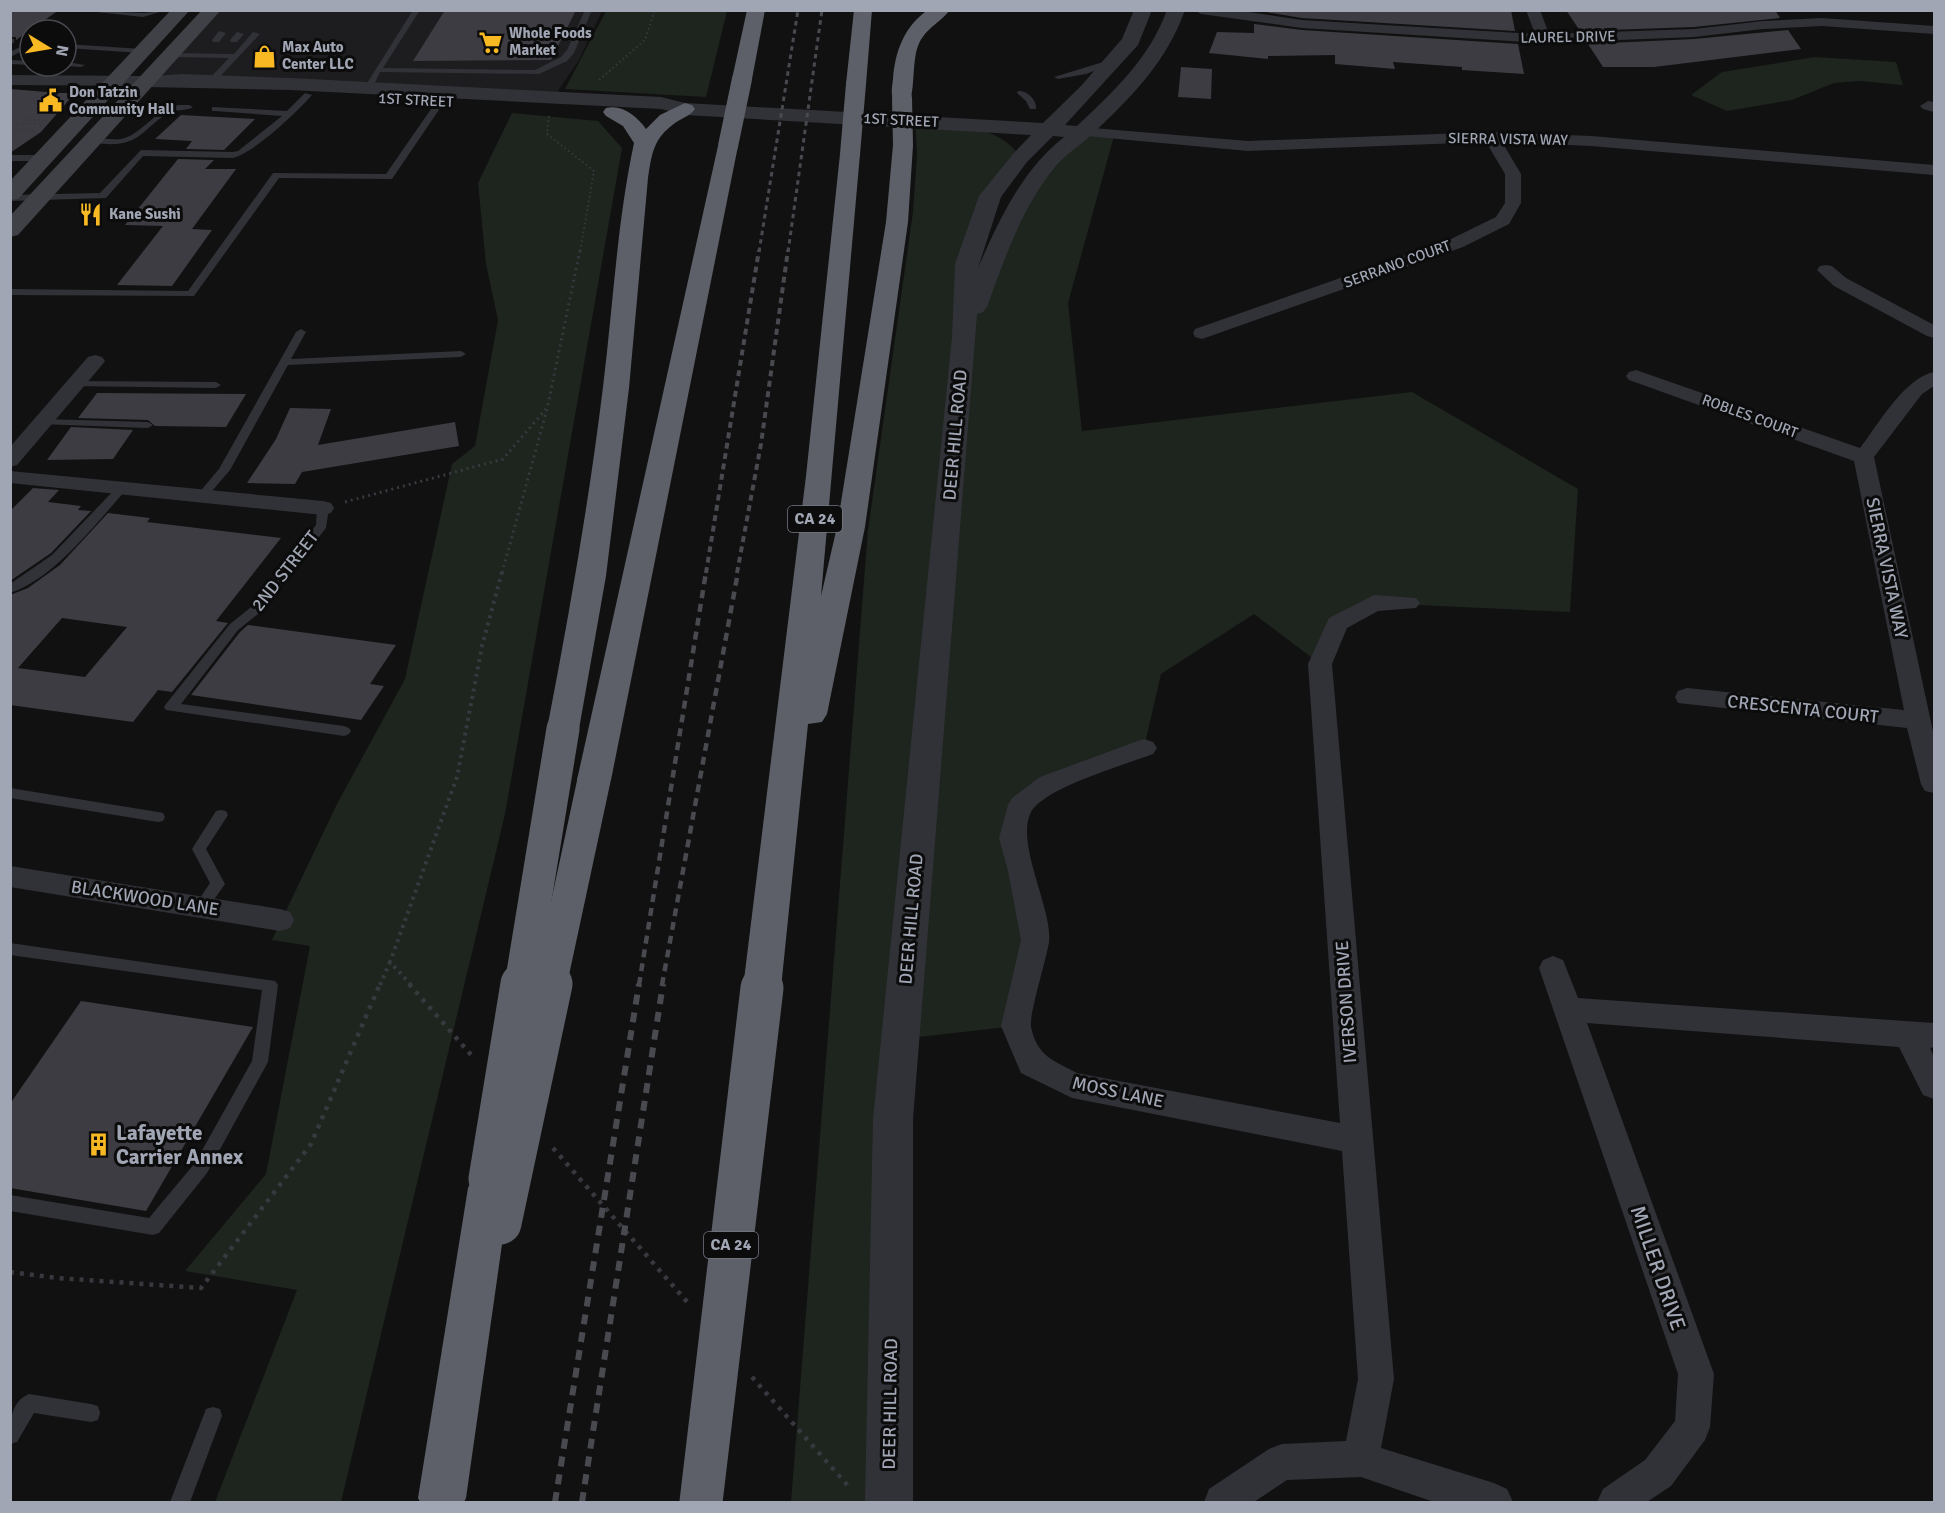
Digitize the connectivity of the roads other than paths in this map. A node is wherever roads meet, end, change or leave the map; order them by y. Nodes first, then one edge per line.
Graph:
1 (81, 10) edge
2 (212, 10) edge
3 (417, 10) edge
4 (589, 10) edge
5 (756, 10) edge
6 (863, 10) edge
7 (941, 10) edge
8 (1143, 10) edge
9 (1176, 10) edge
10 (1201, 10) edge
11 (1533, 10) edge
12 (1808, 10) edge
13 (169, 11) edge
14 (1822, 22) junction
15 (1935, 30) edge
16 (222, 33) dead end
17 (256, 34) dead end
18 (1544, 39) junction
19 (216, 40) dead end
20 (78, 47) edge
21 (208, 48) dead end
22 (226, 49) dead end
23 (142, 51) junction
24 (171, 55) junction
25 (202, 56) junction
26 (220, 56) junction
27 (236, 56) junction
28 (1113, 61) junction
29 (78, 65) edge
30 (81, 65) dead end
31 (378, 70) junction
32 (1058, 77) dead end
33 (10, 80) edge
34 (113, 81) junction
35 (147, 81) junction
36 (211, 81) junction
37 (365, 88) junction
38 (1088, 90) junction
39 (309, 95) junction
40 (433, 101) junction
41 (189, 107) dead end
42 (215, 109) dead end
43 (685, 109) junction
44 (613, 112) junction
45 (289, 114) junction
46 (917, 129) junction
47 (1049, 129) junction
48 (1081, 132) junction
49 (1491, 136) junction
50 (92, 141) junction
51 (644, 143) junction
52 (10, 158) edge
53 (43, 158) junction
54 (1020, 158) junction
55 (1935, 170) edge
56 (10, 196) edge
57 (39, 198) junction
58 (10, 230) edge
59 (1827, 270) dead end
60 (10, 292) edge
61 (301, 332) dead end
62 (1935, 332) edge
63 (1202, 333) dead end
64 (964, 337) junction
65 (461, 354) dead end
66 (95, 361) dead end
67 (284, 362) junction
68 (1636, 376) dead end
69 (1935, 378) edge
70 (75, 384) junction
71 (216, 385) dead end
72 (43, 422) junction
73 (148, 425) dead end
74 (1864, 457) junction
75 (10, 461) edge
76 (10, 477) edge
77 (122, 488) junction
78 (202, 496) junction
79 (323, 508) joint
80 (10, 589) edge
81 (1408, 603) dead end
82 (1687, 698) dead end
83 (1918, 720) junction
84 (344, 731) dead end
85 (1144, 747) dead end
86 (1935, 784) edge
87 (10, 792) edge
88 (221, 815) dead end
89 (158, 817) dead end
90 (10, 876) edge
91 (774, 882) junction
92 (201, 907) junction
93 (280, 920) dead end
94 (10, 949) edge
95 (1553, 968) dead end
96 (1567, 1009) junction
97 (1921, 1035) edge
98 (1935, 1086) edge
99 (1357, 1140) junction
100 (10, 1203) edge
101 (91, 1413) dead end
102 (213, 1416) dead end
103 (10, 1435) edge
104 (1361, 1459) junction
105 (442, 1500) edge
106 (180, 1503) edge
107 (701, 1503) edge
108 (889, 1503) edge
109 (1222, 1503) edge
110 (1494, 1503) edge
111 (1616, 1503) edge

1 - 13 lane
2 - 24 main road
3 - 31 lane
4 - 31 lane
5 - 105 highway, bridge
6 - 91 highway, CA 24, bridge
7 - 46 highway, bridge
8 - 28 street, DEER HILL ROAD
9 - 48 street, DEER HILL ROAD
10 - 18 street, LAUREL DRIVE
11 - 18 street
12 - 14 street
13 - 23 main road
14 - 15 street, LAUREL DRIVE
14 - 18 street, LAUREL DRIVE
16 - 19 lane
17 - 27 lane
20 - 23 lane
21 - 25 lane
22 - 26 lane
23 - 34 main road
24 - 25 lane
24 - 35 main road
25 - 26 lane
26 - 27 lane
27 - 36 lane
28 - 32 lane
28 - 38 street, DEER HILL ROAD
29 - 30 lane
31 - 37 lane
33 - 34 street, 1ST STREET
34 - 35 street, 1ST STREET
34 - 53 main road
35 - 36 street, 1ST STREET
35 - 39 street, 1ST STREET
35 - 50 main road
36 - 37 street, 1ST STREET
37 - 39 street
37 - 40 lane
37 - 43 street, 1ST STREET
38 - 46 street
38 - 47 street, DEER HILL ROAD
39 - 40 street, 1ST STREET
39 - 45 lane
40 - 44 street, 1ST STREET
40 - 60 lane
41 - 50 lane
42 - 45 lane
43 - 44 street, 1ST STREET
43 - 46 street, 1ST STREET
43 - 51 highway
44 - 51 highway
45 - 57 lane
46 - 47 street, 1ST STREET
46 - 54 street
46 - 91 highway
47 - 48 street, 1ST STREET
47 - 54 street, DEER HILL ROAD
48 - 49 street, SIERRA VISTA WAY
48 - 64 street, DEER HILL ROAD
49 - 55 street, SIERRA VISTA WAY
49 - 63 street, SERRANO COURT
50 - 57 main road
51 - 105 highway, bridge
52 - 53 lane
53 - 56 main road
54 - 64 street, DEER HILL ROAD
56 - 57 lane
57 - 58 main road
59 - 62 street
61 - 67 lane
64 - 108 street, DEER HILL ROAD
65 - 67 lane
66 - 70 street
67 - 78 lane
68 - 74 street, ROBLES COURT
69 - 74 street
70 - 71 lane
70 - 72 street
72 - 73 lane
72 - 75 street
74 - 83 street, SIERRA VISTA WAY
76 - 77 street, 2ND STREET
77 - 78 street, 2ND STREET
77 - 80 lane
78 - 79 street, 2ND STREET
79 - 84 lane, 2ND STREET
81 - 99 street, IVERSON DRIVE
82 - 83 street, CRESCENTA COURT
83 - 86 street, SIERRA VISTA WAY
85 - 99 street, MOSS LANE
87 - 89 lane
88 - 92 lane
90 - 92 street, BLACKWOOD LANE
91 - 107 highway, CA 24, bridge
92 - 93 street, BLACKWOOD LANE
94 - 100 lane
95 - 96 street, MILLER DRIVE
96 - 97 street
96 - 111 street, MILLER DRIVE
97 - 98 street
99 - 104 street, IVERSON DRIVE
101 - 103 lane
102 - 106 lane
104 - 109 street
104 - 110 street

